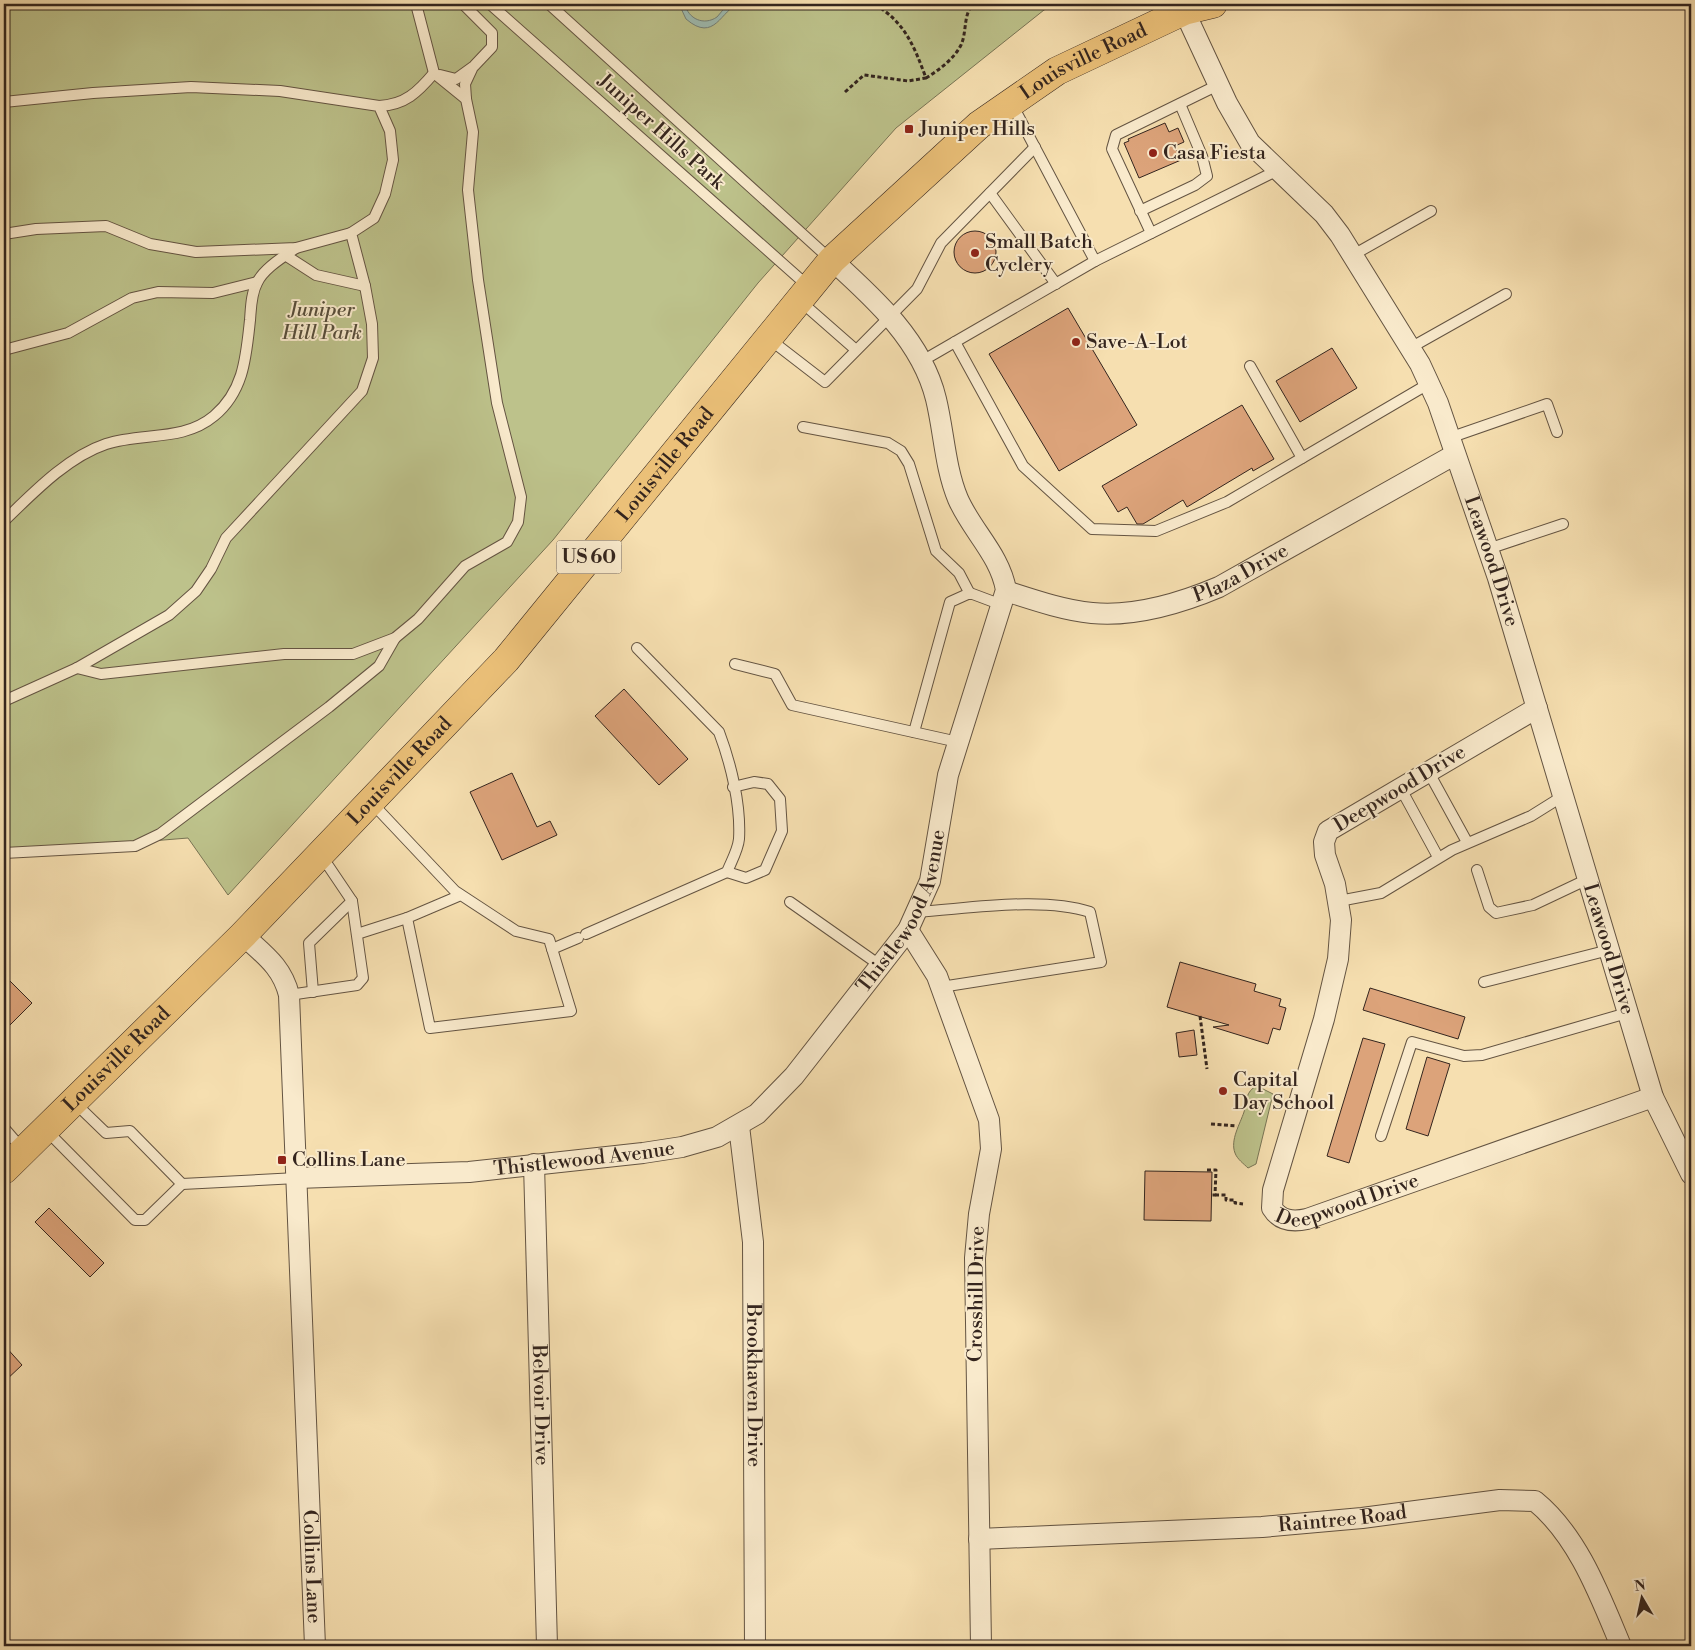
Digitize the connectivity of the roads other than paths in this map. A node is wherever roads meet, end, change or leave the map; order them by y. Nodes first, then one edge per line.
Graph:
1 (416, 4) edge
2 (462, 4) edge
3 (490, 4) edge
4 (549, 4) edge
5 (1213, 4) edge
6 (1182, 8) edge
7 (474, 66) junction
8 (434, 73) junction
9 (1218, 85) junction
10 (466, 99) junction
11 (4, 102) edge
12 (1012, 103) junction
13 (1180, 104) junction
14 (379, 106) junction
15 (1036, 147) junction
16 (1278, 170) junction
17 (990, 193) junction
18 (1140, 211) junction
19 (1431, 211) dead end
20 (351, 233) junction
21 (4, 234) edge
22 (1151, 234) junction
23 (296, 248) junction
24 (285, 255) junction
25 (1353, 255) junction
26 (832, 260) junction
27 (1096, 261) junction
28 (257, 282) junction
29 (1056, 284) junction
30 (365, 286) junction
31 (804, 293) junction
32 (1506, 294) dead end
33 (888, 316) junction
34 (768, 338) junction
35 (955, 342) junction
36 (1410, 348) junction
37 (4, 350) edge
38 (856, 350) junction
39 (922, 361) junction
40 (1250, 366) dead end
41 (1430, 383) junction
42 (803, 427) dead end
43 (1557, 432) dead end
44 (1451, 446) junction
45 (1302, 458) junction
46 (4, 521) edge
47 (1563, 524) dead end
48 (1488, 549) junction
49 (970, 594) junction
50 (1004, 598) junction
51 (394, 638) junction
52 (637, 648) dead end
53 (735, 664) dead end
54 (77, 668) junction
55 (4, 701) edge
56 (1537, 708) junction
57 (914, 732) junction
58 (958, 742) junction
59 (1428, 772) junction
60 (733, 787) junction
61 (1401, 789) junction
62 (1563, 796) junction
63 (370, 802) junction
64 (1467, 842) junction
65 (4, 853) edge
66 (320, 854) junction
67 (1438, 857) junction
68 (1477, 870) dead end
69 (728, 872) junction
70 (1588, 880) junction
71 (462, 895) junction
72 (352, 901) junction
73 (1339, 901) junction
74 (790, 902) dead end
75 (407, 918) junction
76 (912, 921) junction
77 (242, 934) junction
78 (357, 934) junction
79 (552, 949) junction
80 (1609, 950) junction
81 (881, 966) junction
82 (1484, 982) dead end
83 (941, 987) junction
84 (313, 992) junction
85 (289, 995) junction
86 (1627, 1013) junction
87 (1653, 1097) junction
88 (73, 1102) junction
89 (739, 1126) junction
90 (4, 1128) edge
91 (45, 1129) junction
92 (1381, 1136) dead end
93 (23, 1150) junction
94 (534, 1164) junction
95 (4, 1170) edge
96 (1691, 1174) edge
97 (297, 1178) junction
98 (182, 1184) junction
99 (979, 1539) junction
100 (315, 1646) edge
101 (547, 1646) edge
102 (755, 1646) edge
103 (981, 1646) edge
104 (1621, 1646) edge

1 - 8 lane
2 - 7 lane
3 - 31 lane, Juniper Hills Park
4 - 26 lane, Juniper Hills Park
5 - 6 main road, Louisville Road / US 60
6 - 9 street, Leawood Drive
6 - 12 main road, Louisville Road / US 60
7 - 8 lane
7 - 10 lane
8 - 10 lane
8 - 14 lane
9 - 13 lane
9 - 16 street, Leawood Drive
10 - 51 lane
11 - 14 lane
12 - 15 lane
12 - 26 main road, Louisville Road / US 60
13 - 18 lane
13 - 18 lane
14 - 20 lane
15 - 17 lane
15 - 27 lane
16 - 22 lane
16 - 25 street, Leawood Drive
17 - 29 lane
17 - 33 lane
18 - 22 lane
19 - 25 lane
20 - 23 lane
20 - 30 lane
21 - 23 lane
22 - 27 lane
23 - 24 lane
24 - 28 lane
24 - 30 lane
25 - 36 street, Leawood Drive
26 - 31 main road, Louisville Road / US 60
26 - 33 street
27 - 29 lane
28 - 37 lane
28 - 46 lane
29 - 35 lane
30 - 54 lane
31 - 34 main road, Louisville Road / US 60
31 - 38 lane, Juniper Hills Park
32 - 36 lane
33 - 38 lane
33 - 39 street
34 - 38 lane
34 - 63 main road, Louisville Road / US 60
35 - 39 lane
35 - 45 lane
36 - 41 street, Leawood Drive
39 - 50 street
40 - 45 lane
41 - 44 street, Leawood Drive
41 - 45 lane
42 - 49 lane
43 - 44 lane
44 - 48 street, Leawood Drive
44 - 50 street, Plaza Drive
47 - 48 lane
48 - 56 street, Leawood Drive
49 - 50 lane
49 - 57 lane
50 - 58 street, Thistlewood Avenue
51 - 54 lane
51 - 65 lane
52 - 60 lane
53 - 57 lane
54 - 55 lane
56 - 59 street, Deepwood Drive
56 - 62 street, Leawood Drive
57 - 58 lane
58 - 76 street, Thistlewood Avenue
59 - 61 street, Deepwood Drive
59 - 64 lane
60 - 69 lane
60 - 69 lane
61 - 67 lane
61 - 73 street, Deepwood Drive
62 - 64 lane
62 - 70 street, Leawood Drive
63 - 66 main road, Louisville Road / US 60
63 - 71 lane
64 - 67 lane
66 - 72 lane
66 - 77 main road, Louisville Road / US 60
67 - 73 lane
68 - 70 lane
69 - 79 lane
70 - 80 street, Leawood Drive
71 - 75 lane
71 - 79 lane
72 - 78 lane
72 - 84 lane
73 - 87 street, Deepwood Drive
74 - 81 lane
75 - 78 lane
75 - 79 lane
76 - 81 street, Thistlewood Avenue
76 - 83 street, Crosshill Drive
76 - 83 lane
77 - 85 street, Collins Lane
77 - 88 main road, Louisville Road / US 60
78 - 84 lane
80 - 82 lane
80 - 86 street, Leawood Drive
81 - 89 street, Thistlewood Avenue
83 - 99 street, Crosshill Drive
84 - 85 lane
85 - 97 street, Collins Lane
86 - 87 street, Leawood Drive
86 - 92 lane
87 - 96 street, Leawood Drive
88 - 91 main road, Louisville Road / US 60
88 - 98 lane
89 - 94 street, Thistlewood Avenue
89 - 102 street, Brookhaven Drive
90 - 93 lane
91 - 93 main road, Louisville Road / US 60
91 - 98 lane
93 - 95 main road, Louisville Road / US 60
94 - 97 street, Thistlewood Avenue
94 - 101 street, Belvoir Drive
97 - 98 lane
97 - 100 street, Collins Lane
99 - 103 street, Crosshill Drive
99 - 104 street, Raintree Road

